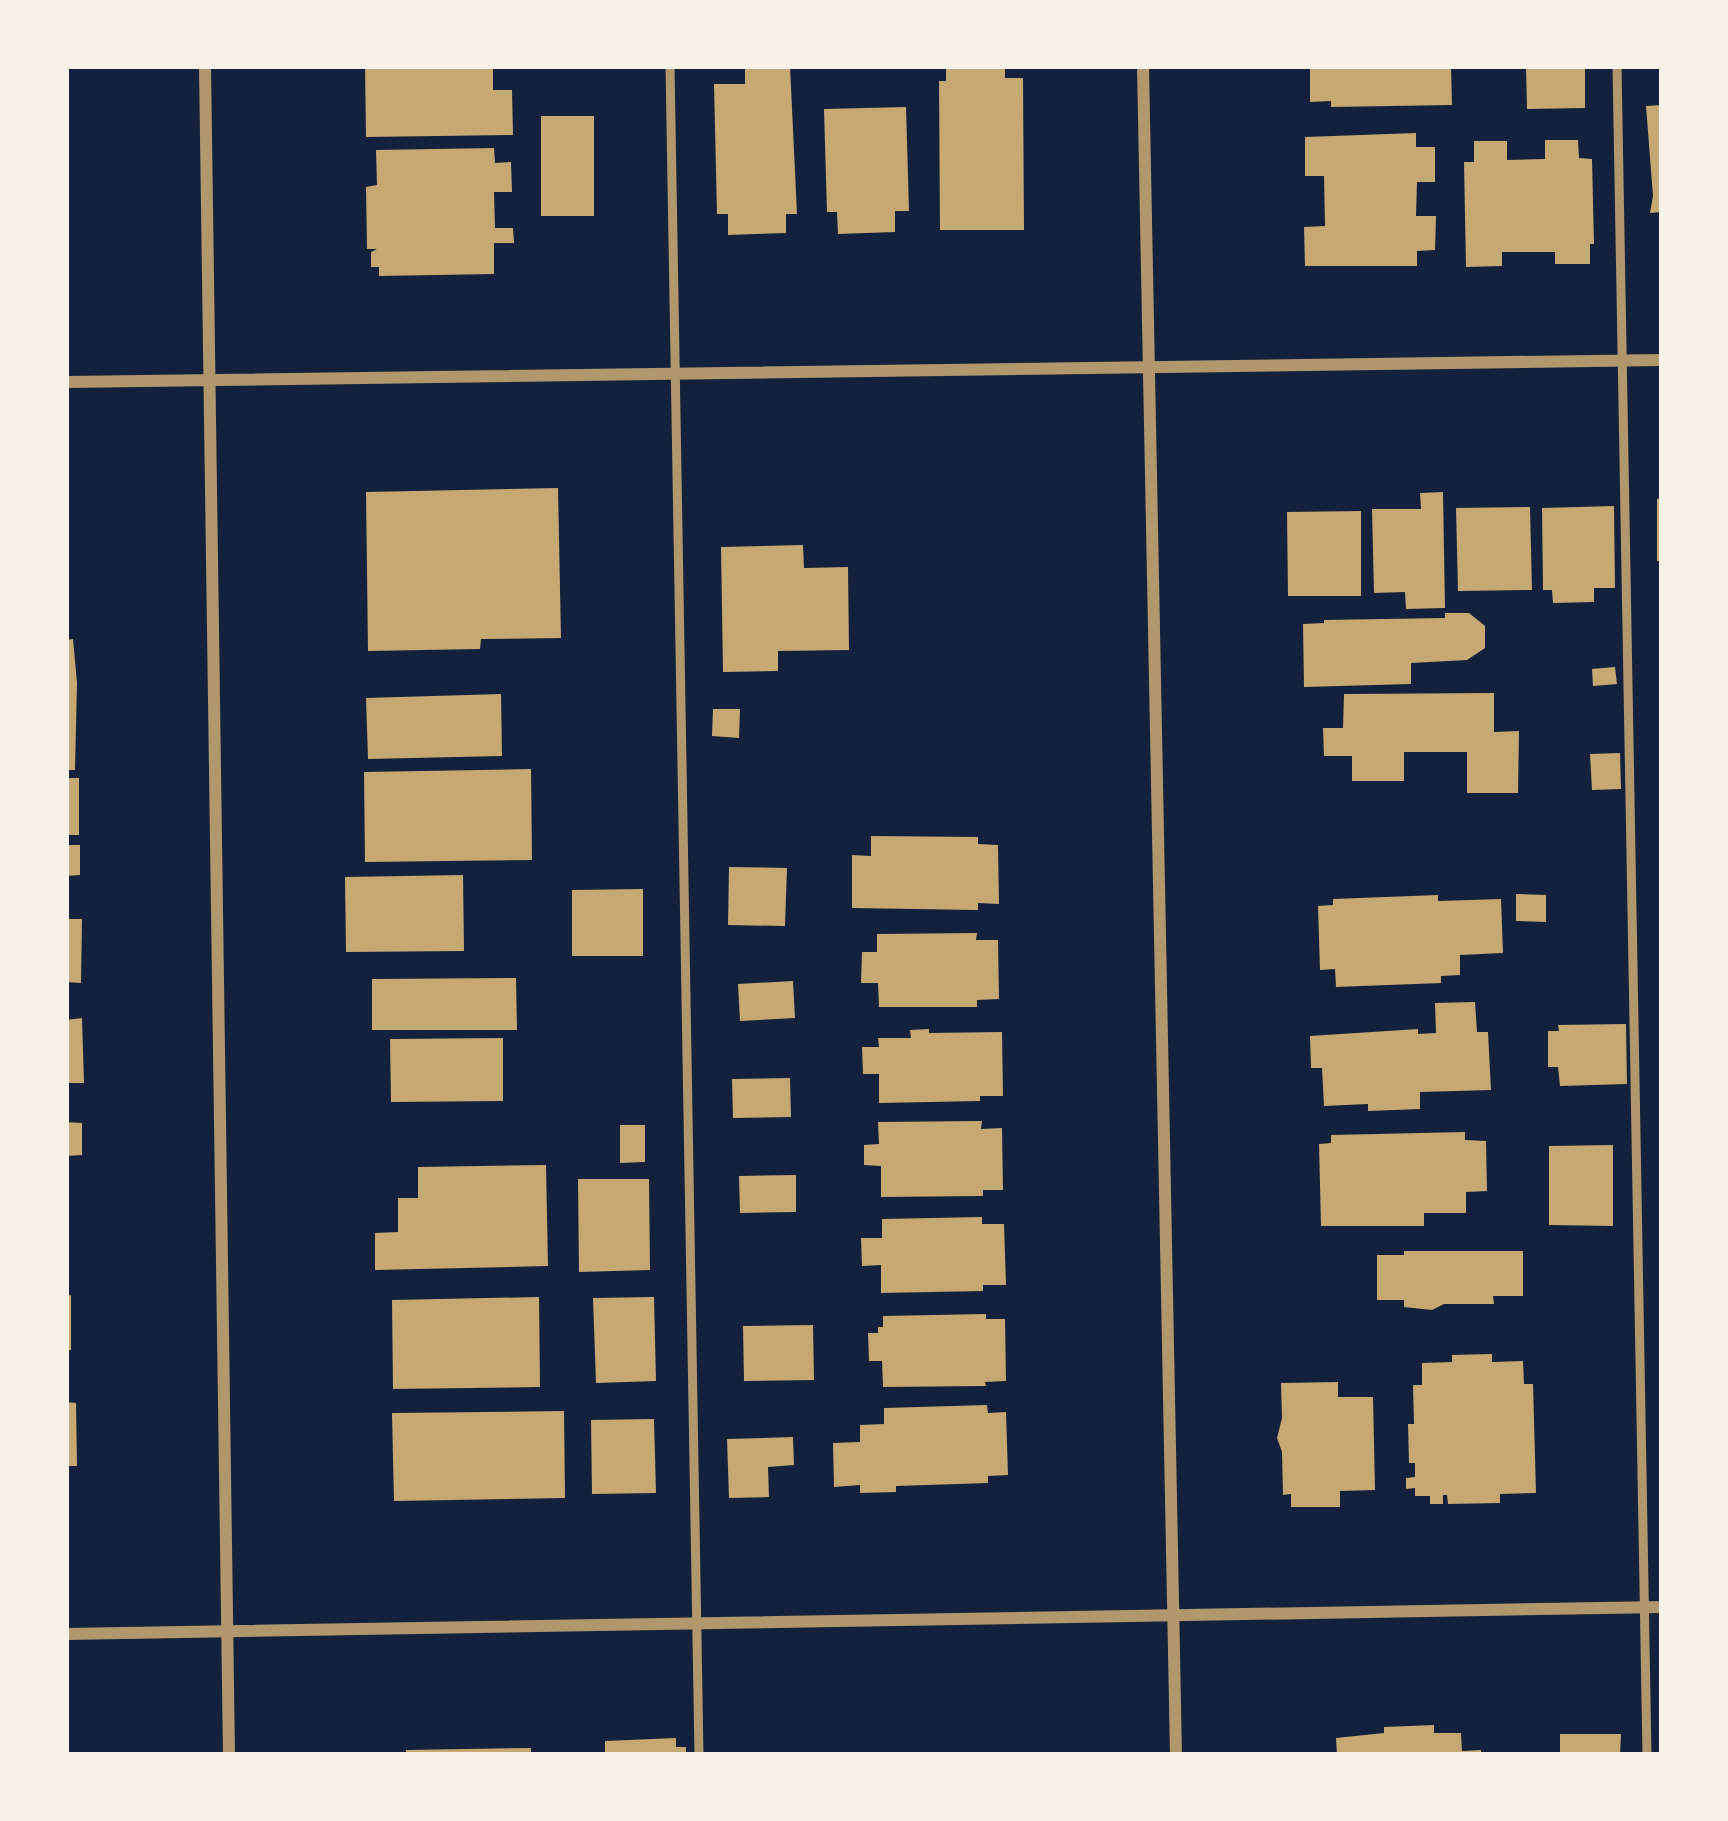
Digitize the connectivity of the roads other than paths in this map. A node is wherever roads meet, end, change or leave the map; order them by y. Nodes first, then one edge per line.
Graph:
1 (205, 66) edge
2 (670, 66) edge
3 (1143, 66) edge
4 (1617, 66) edge
5 (1622, 360) junction
6 (1662, 360) edge
7 (1147, 367) junction
8 (675, 374) junction
9 (210, 380) junction
10 (66, 382) edge
11 (1645, 1607) junction
12 (1662, 1607) edge
13 (1173, 1614) junction
14 (697, 1625) junction
15 (226, 1633) junction
16 (66, 1634) edge
17 (229, 1755) edge
18 (699, 1755) edge
19 (1176, 1755) edge
20 (1647, 1755) edge

1 - 9 street
2 - 8 lane
3 - 7 street
4 - 5 lane
5 - 6 street
5 - 7 street
5 - 11 lane
7 - 8 street
7 - 13 street
8 - 9 street
8 - 14 lane
9 - 10 street
9 - 15 street
11 - 12 street
11 - 13 street
11 - 20 lane
13 - 14 street
13 - 19 street
14 - 15 street
14 - 18 lane
15 - 16 street
15 - 17 street

